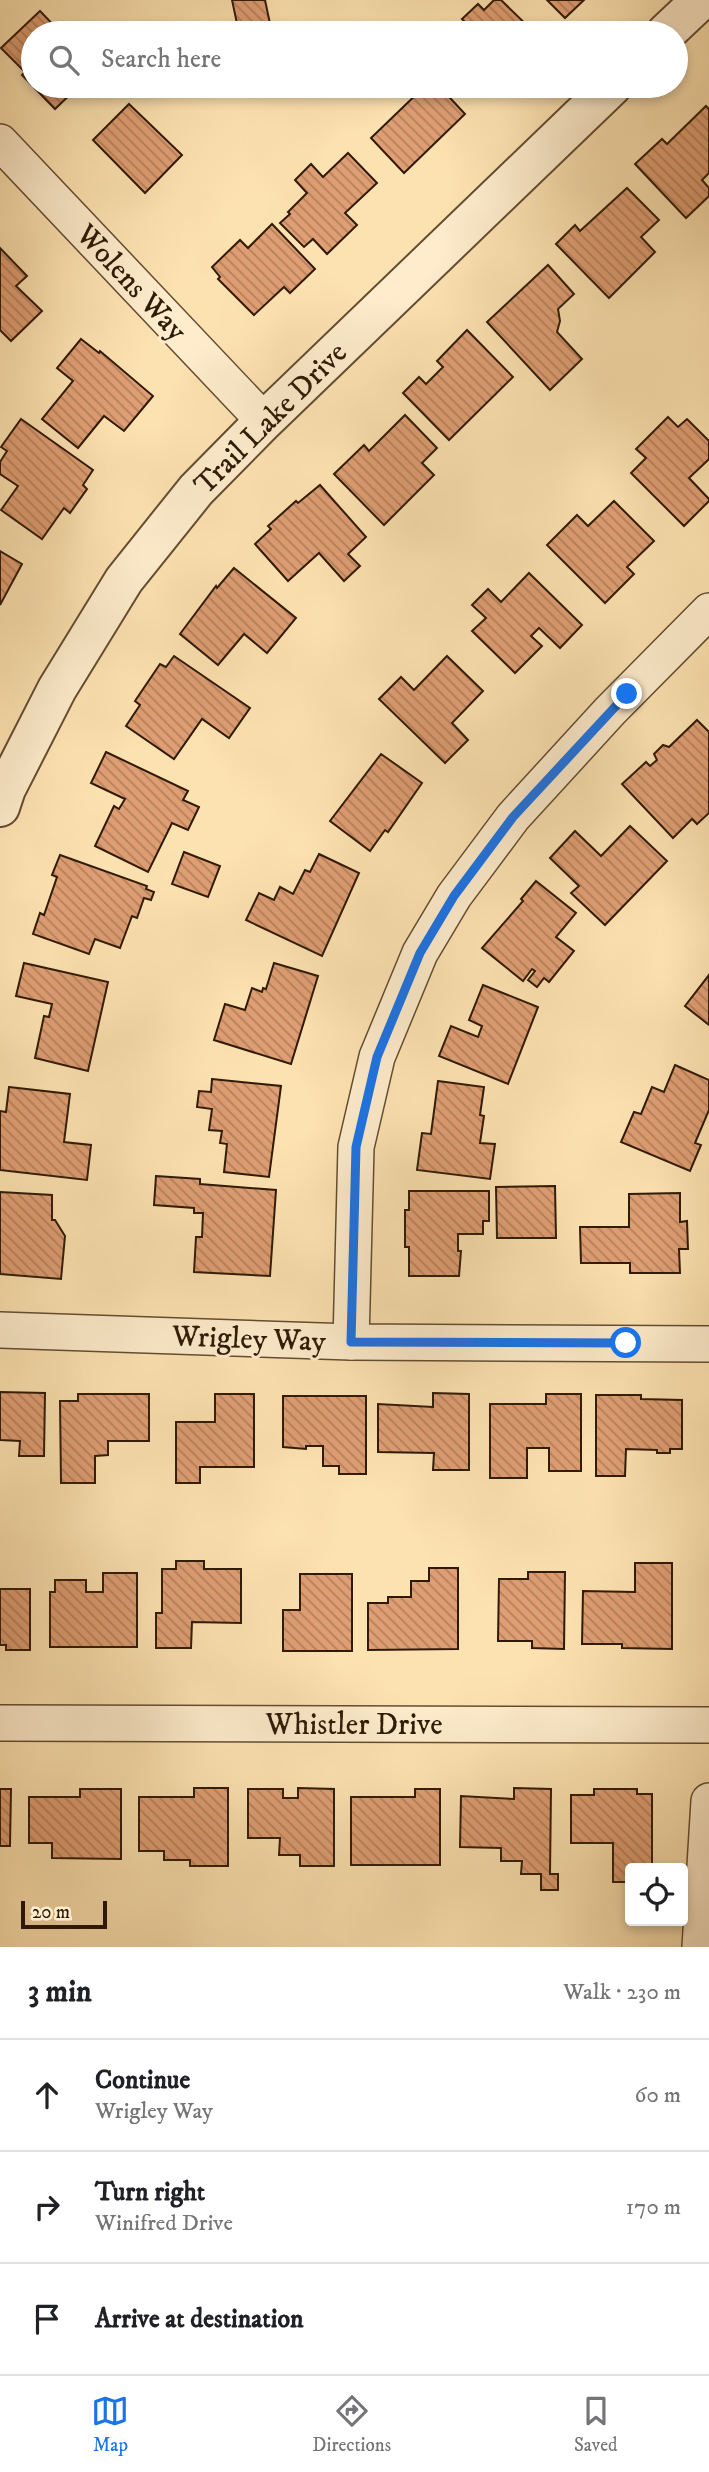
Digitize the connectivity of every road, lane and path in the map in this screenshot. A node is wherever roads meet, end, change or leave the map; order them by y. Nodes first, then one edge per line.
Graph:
1 (701, 0) edge
2 (679, 21) edge
3 (600, 98) edge
4 (0, 142) edge
5 (264, 421) junction
6 (709, 611) edge
7 (0, 807) edge
8 (0, 1330) edge
9 (351, 1342) junction
10 (709, 1344) edge
11 (0, 1723) edge
12 (709, 1725) edge
13 (709, 1801) edge
14 (700, 1947) edge

1 - 2 street
3 - 5 street, Trail Lake Drive
4 - 5 street, Wolens Way
5 - 7 street, Trail Lake Drive
6 - 9 street
8 - 9 street, Wrigley Way
9 - 10 street, Wrigley Way
11 - 12 street, Whistler Drive
13 - 14 street

